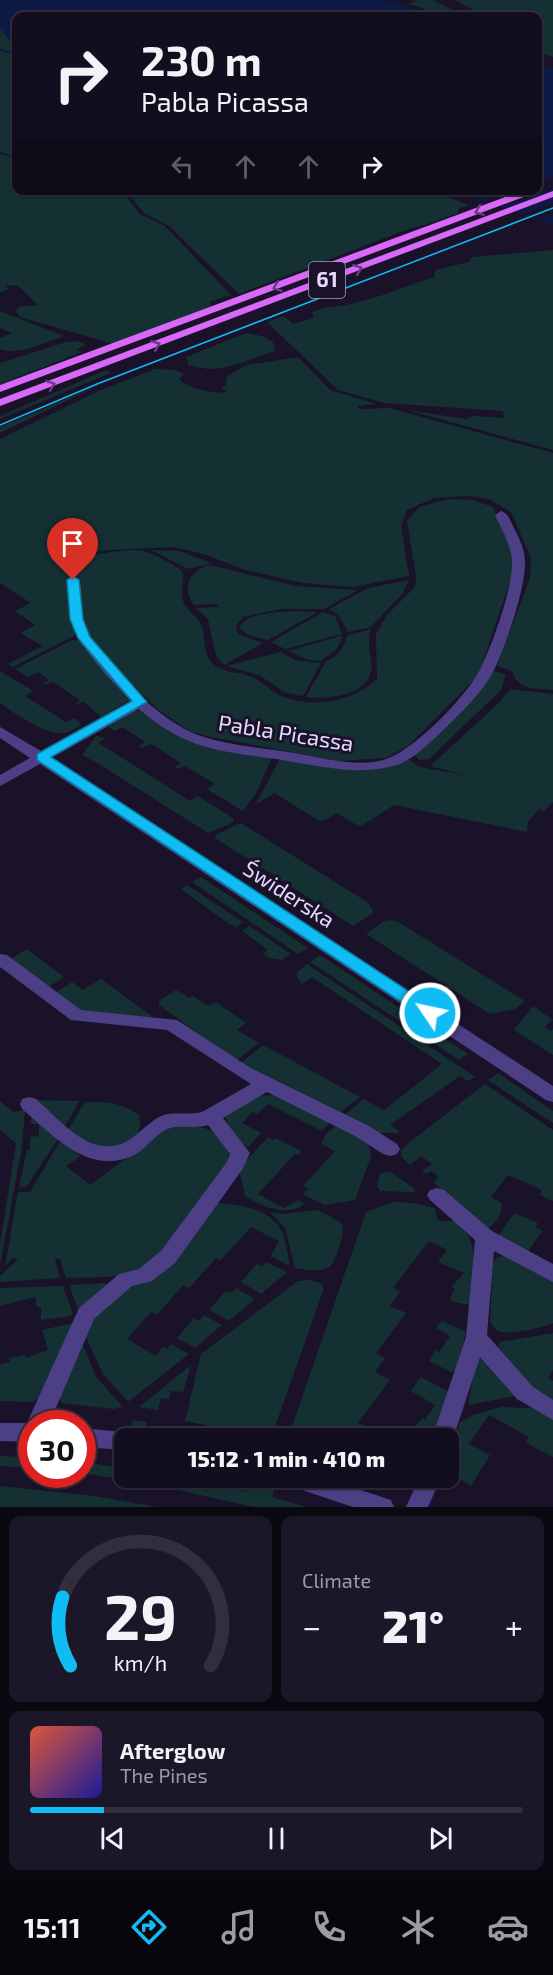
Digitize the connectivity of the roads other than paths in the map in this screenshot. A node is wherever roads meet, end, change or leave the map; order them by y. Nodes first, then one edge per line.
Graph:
1 (553, 194) edge
2 (522, 195) edge
3 (0, 389) edge
4 (0, 403) edge
5 (501, 515) dead end
6 (73, 580) dead end
7 (140, 702) junction
8 (0, 731) edge
9 (42, 757) junction
10 (0, 781) edge
11 (1, 959) edge
12 (267, 1083) junction
13 (553, 1095) edge
14 (29, 1104) dead end
15 (211, 1116) junction
16 (390, 1149) dead end
17 (436, 1195) dead end
18 (485, 1237) junction
19 (553, 1274) edge
20 (476, 1337) junction
21 (44, 1410) edge
22 (553, 1411) edge
23 (446, 1428) edge
24 (0, 1431) edge
25 (18, 1432) edge
26 (96, 1438) edge
27 (114, 1439) edge
28 (325, 1488) edge
29 (426, 1488) edge
30 (383, 1507) edge
31 (417, 1507) edge

4 -> 1 main road, 61
2 -> 3 main road, 61
5 - 7 street, Pabla Picassa
6 - 7 street, Pabla Picassa
7 - 9 street
8 - 9 street, Świderska
9 - 10 street
9 - 13 street, Świderska
11 - 12 street
12 - 15 street
12 - 16 street
14 - 15 street
15 - 21 street
17 - 18 street
18 - 19 street
18 - 20 street
20 - 22 street
20 - 23 street
24 - 25 street
26 - 27 street
28 - 30 street
29 - 31 street

